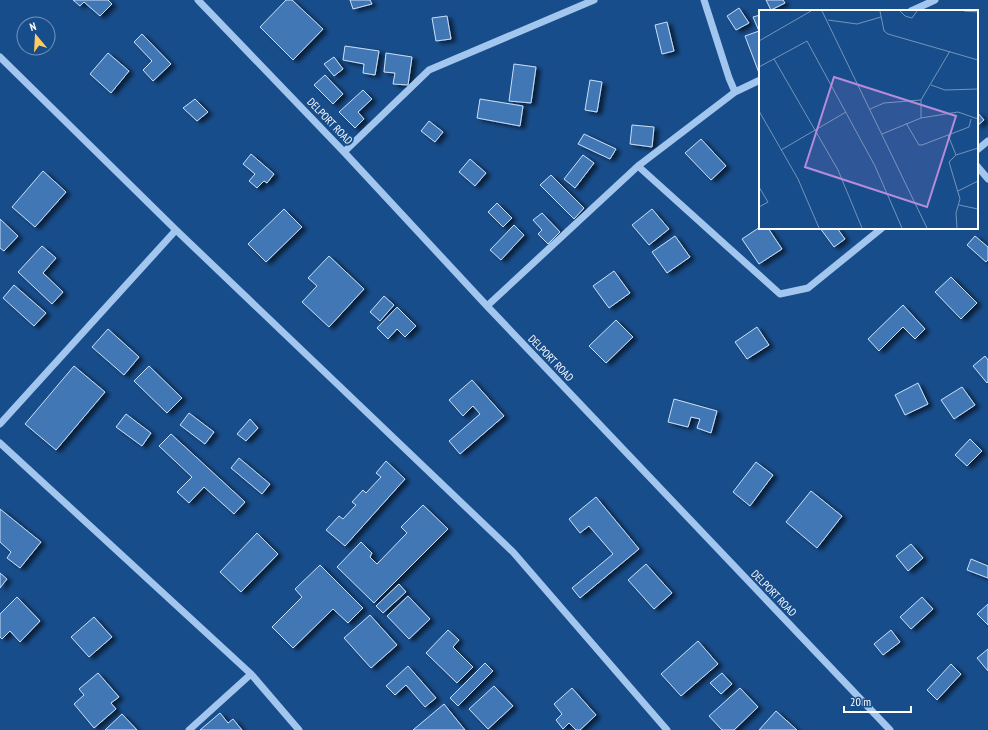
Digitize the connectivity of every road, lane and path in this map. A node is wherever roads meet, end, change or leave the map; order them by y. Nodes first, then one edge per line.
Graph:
1 (198, 0) edge
2 (594, 0) edge
3 (704, 0) edge
4 (935, 0) edge
5 (913, 10) edge
6 (0, 57) edge
7 (759, 80) edge
8 (735, 92) junction
9 (988, 141) edge
10 (978, 149) edge
11 (344, 152) junction
12 (638, 166) junction
13 (978, 167) edge
14 (988, 179) edge
15 (881, 229) edge
16 (176, 230) junction
17 (487, 306) junction
18 (0, 424) edge
19 (0, 443) edge
20 (251, 674) junction
21 (189, 730) edge
22 (299, 730) edge
23 (667, 730) edge
24 (890, 730) edge

1 - 11 street, DELPORT ROAD
2 - 11 street
3 - 8 street
4 - 5 street
6 - 16 street
7 - 8 street
8 - 12 street
9 - 10 street
11 - 17 street, DELPORT ROAD
12 - 15 street
12 - 17 street
13 - 14 street
16 - 18 street
16 - 23 street
17 - 24 street, DELPORT ROAD
19 - 20 street
20 - 21 street
20 - 22 street

